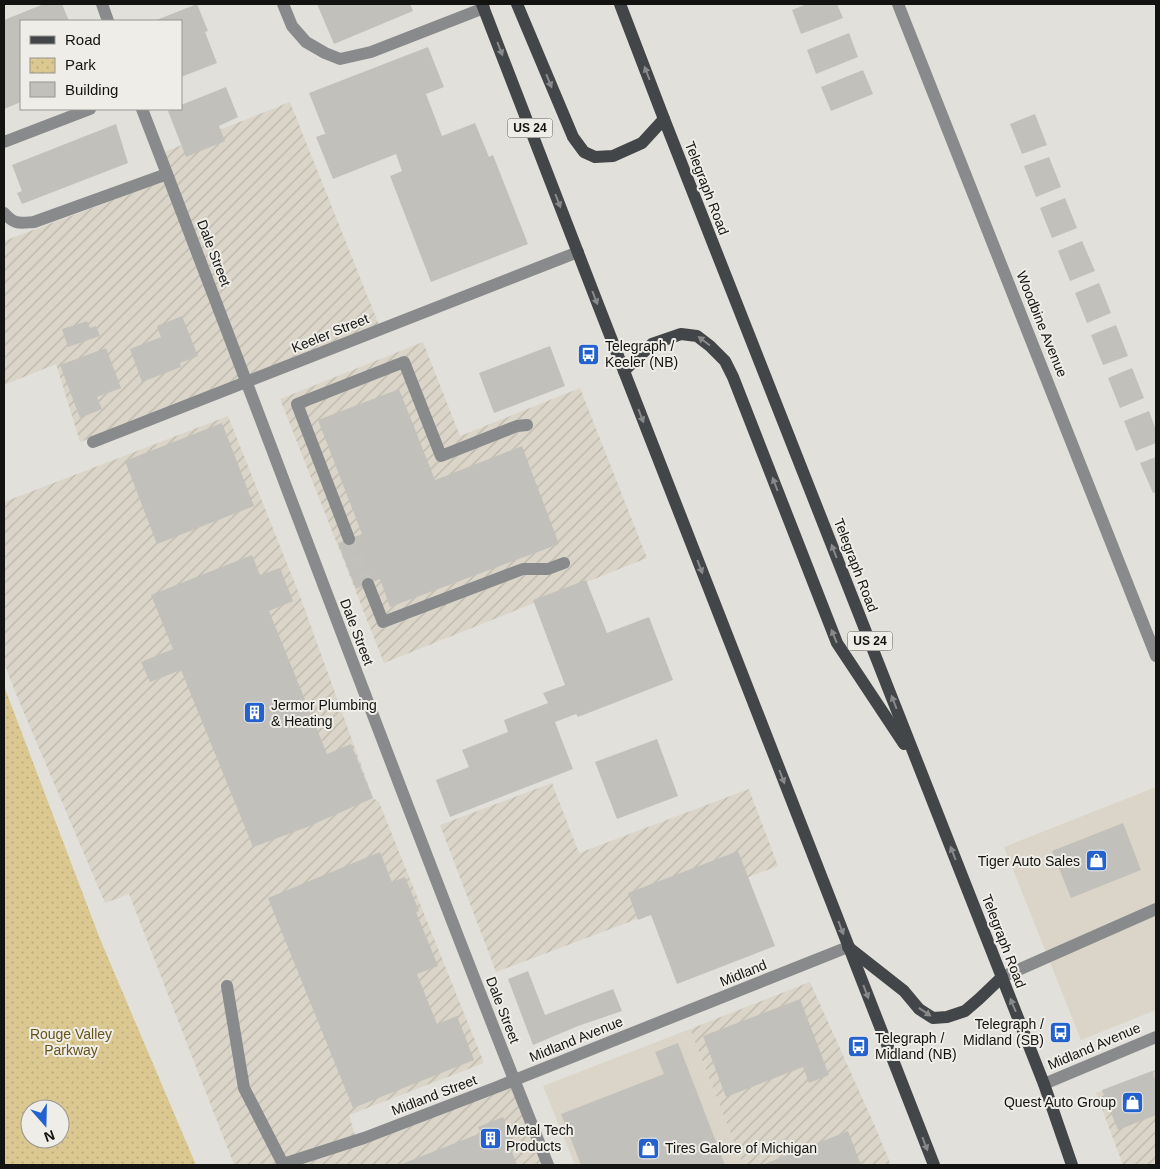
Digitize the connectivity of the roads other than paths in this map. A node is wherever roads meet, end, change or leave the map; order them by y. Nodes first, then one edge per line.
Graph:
1 (102, 4) edge
2 (283, 4) edge
3 (517, 4) edge
4 (620, 4) edge
5 (898, 4) edge
6 (483, 6) edge
7 (108, 20) edge
8 (87, 110) edge
9 (142, 110) edge
10 (664, 119) junction
11 (4, 142) edge
12 (167, 174) junction
13 (4, 213) edge
14 (578, 252) junction
15 (624, 370) junction
16 (247, 383) junction
17 (527, 425) dead end
18 (93, 442) dead end
19 (350, 539) tunnel mouth
20 (564, 563) dead end
21 (368, 584) tunnel mouth
22 (1156, 656) edge
23 (918, 764) junction
24 (1156, 909) edge
25 (848, 947) junction
26 (1002, 977) junction
27 (228, 986) dead end
28 (650, 1026) joint
29 (1156, 1037) edge
30 (514, 1080) junction
31 (1044, 1084) junction
32 (548, 1165) edge
33 (934, 1165) edge
34 (1072, 1165) edge

1 - 7 street
2 - 6 street
3 -> 10 main road
10 -> 4 main road, Telegraph Road / US 24
5 - 22 street, Woodbine Avenue
6 -> 14 main road, US 24
8 - 11 street
9 - 12 street, Dale Street
23 -> 10 main road, Telegraph Road / US 24
12 - 13 street
12 - 16 street, Dale Street
14 -> 15 main road, US 24
14 - 16 street, Keeler Street
23 -> 15 main road
15 -> 25 main road, US 24
16 - 18 street, Keeler Street
16 - 30 street, Dale Street
17 - 19 street
20 - 21 street
26 -> 23 main road, Telegraph Road / US 24
24 - 26 street
25 -> 26 main road
25 - 28 street, Midland
25 -> 33 main road, US 24
31 -> 26 main road, Telegraph Road / US 24
27 - 30 street, Midland Street
28 - 30 street, Midland Avenue
29 - 31 street, Midland Avenue
30 - 32 street, Dale Street
31 - 34 main road, Telegraph Road / US 24

